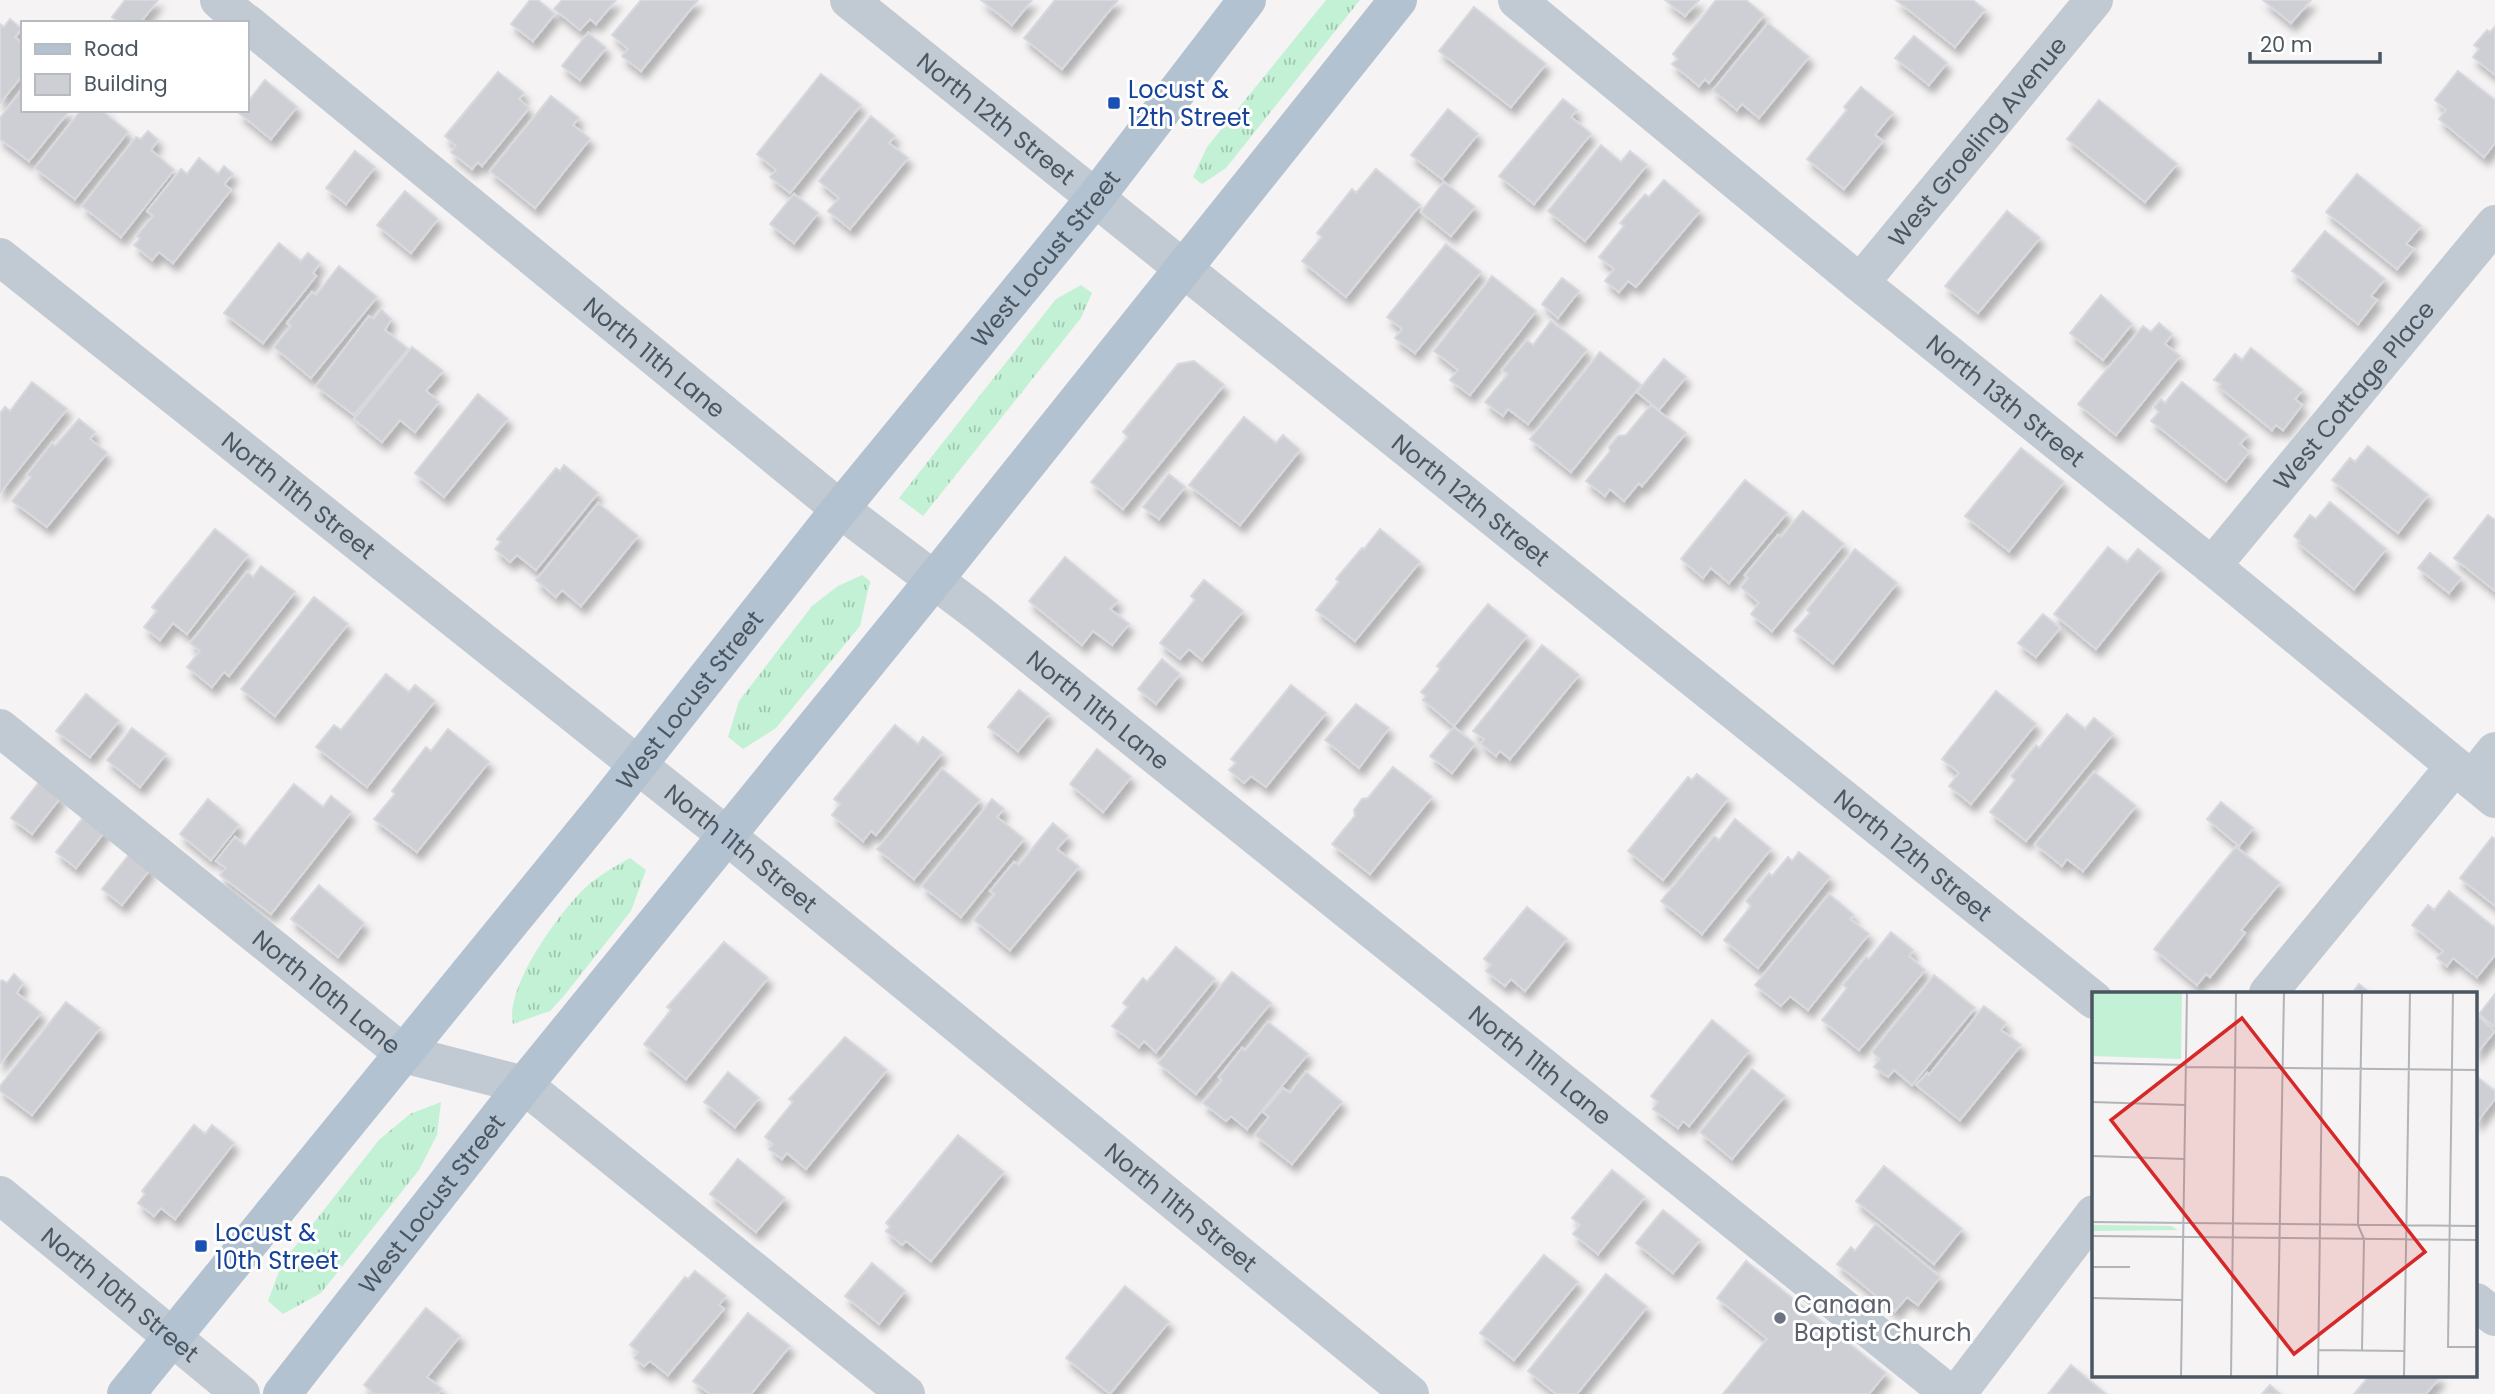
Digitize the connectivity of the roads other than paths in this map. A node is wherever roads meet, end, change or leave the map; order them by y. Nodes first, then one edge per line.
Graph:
1 (219, 0) edge
2 (849, 0) edge
3 (1247, 0) edge
4 (1398, 0) edge
5 (1517, 0) edge
6 (2094, 0) edge
7 (245, 21) edge
8 (248, 24) edge
9 (1095, 198) junction
10 (2495, 224) edge
11 (0, 257) edge
12 (1184, 268) junction
13 (1860, 283) junction
14 (841, 509) junction
15 (2212, 566) junction
16 (935, 579) junction
17 (0, 728) edge
18 (638, 766) junction
19 (2479, 774) edge
20 (727, 836) junction
21 (2269, 992) edge
22 (2092, 998) edge
23 (404, 1054) junction
24 (524, 1085) junction
25 (0, 1195) edge
26 (2092, 1217) edge
27 (2478, 1304) edge
28 (2495, 1317) edge
29 (171, 1337) junction
30 (126, 1394) edge
31 (241, 1394) edge
32 (282, 1394) edge
33 (906, 1394) edge
34 (1410, 1394) edge
35 (1950, 1394) edge
36 (1956, 1394) edge

1 - 7 street, North 11th Lane
2 - 9 street, North 12th Street
3 - 9 main road, West Locust Street
4 - 12 main road, West Locust Street
5 - 13 street, North 13th Street
6 - 13 street, West Groeling Avenue
8 - 14 street, North 11th Lane
9 - 12 street, North 12th Street
9 - 14 main road, West Locust Street
10 - 15 street, West Cottage Place
11 - 18 street, North 11th Street
12 - 16 main road, West Locust Street
12 - 22 street, North 12th Street
13 - 15 street, North 13th Street
14 - 16 street, North 11th Lane
14 - 18 main road, West Locust Street
15 - 19 street, North 13th Street
16 - 20 main road, West Locust Street
16 - 35 street, North 11th Lane
17 - 23 street, North 10th Lane
18 - 20 street, North 11th Street
18 - 23 main road, West Locust Street
19 - 21 street
20 - 24 main road, West Locust Street
20 - 34 street, North 11th Street
23 - 24 street, North 10th Lane
23 - 29 main road, West Locust Street
24 - 32 main road, West Locust Street
24 - 33 street, North 10th Lane
25 - 29 street, North 10th Street
26 - 36 street
27 - 28 street
29 - 30 main road, West Locust Street
29 - 31 street, North 10th Street

